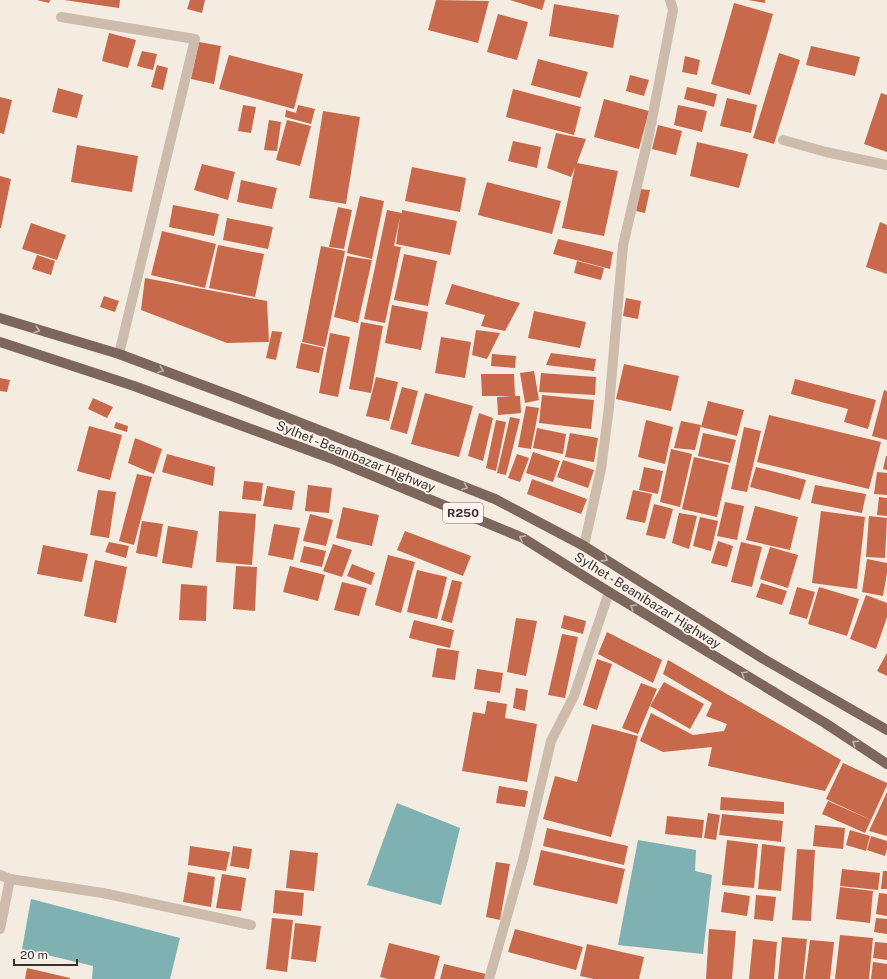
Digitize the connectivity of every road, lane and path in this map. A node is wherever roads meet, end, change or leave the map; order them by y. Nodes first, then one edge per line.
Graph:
1 (670, 0) edge
2 (61, 17) dead end
3 (783, 140) dead end
4 (887, 165) edge
5 (0, 318) edge
6 (0, 342) edge
7 (119, 354) junction
8 (584, 546) junction
9 (609, 592) junction
10 (887, 730) edge
11 (887, 764) edge
12 (0, 875) edge
13 (10, 879) junction
14 (251, 925) dead end
15 (0, 929) edge
16 (489, 979) edge

1 - 8 street
2 - 7 street
3 - 4 street
5 -> 7 main road, Sylhet - Beanibazar Highway / R250
9 -> 6 main road, Sylhet - Beanibazar Highway / R250
7 -> 8 main road, Sylhet - Beanibazar Highway / R250
8 -> 10 main road, Sylhet - Beanibazar Highway / R250
11 -> 9 main road, Sylhet - Beanibazar Highway / R250
9 - 16 street
12 - 13 street
13 - 14 street
13 - 15 street

